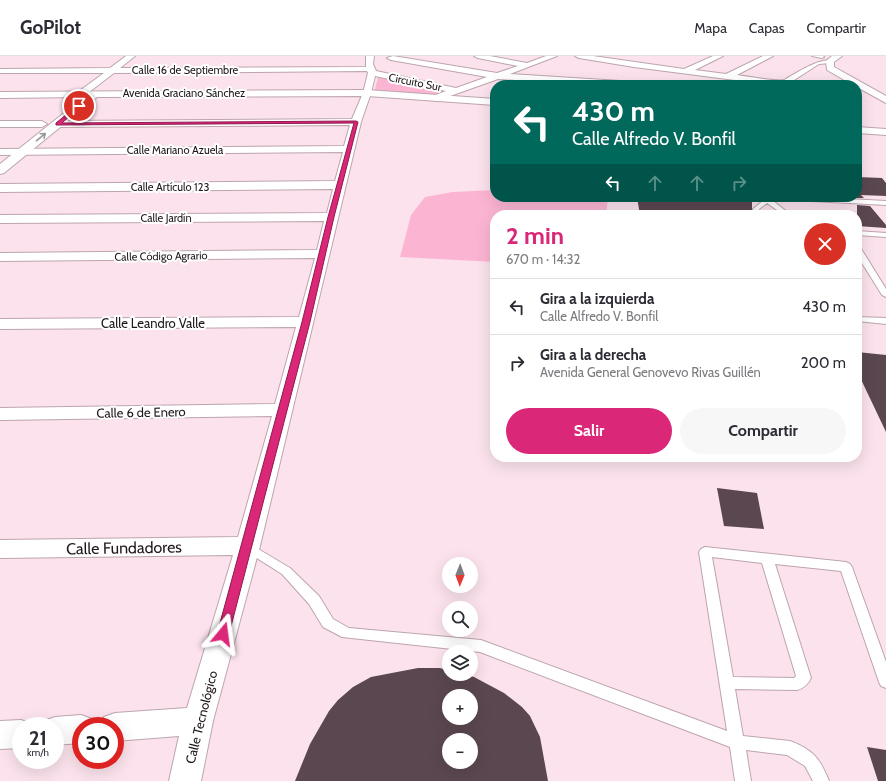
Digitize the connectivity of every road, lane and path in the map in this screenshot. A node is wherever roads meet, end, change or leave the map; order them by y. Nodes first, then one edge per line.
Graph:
1 (131, 56) edge
2 (142, 56) edge
3 (478, 56) edge
4 (553, 56) edge
5 (580, 56) edge
6 (719, 56) edge
7 (766, 56) edge
8 (603, 58) edge
9 (824, 58) edge
10 (653, 59) dead end
11 (378, 62) edge
12 (528, 65) junction
13 (586, 65) dead end
14 (639, 65) junction
15 (112, 70) junction
16 (125, 70) junction
17 (0, 71) edge
18 (572, 71) dead end
19 (686, 71) junction
20 (831, 75) junction
21 (843, 75) junction
22 (497, 76) junction
23 (730, 76) junction
24 (552, 80) joint
25 (607, 80) edge
26 (753, 80) edge
27 (790, 80) edge
28 (840, 80) edge
29 (852, 80) edge
30 (470, 86) junction
31 (862, 86) edge
32 (489, 88) dead end
33 (458, 90) junction
34 (862, 93) edge
35 (371, 94) junction
36 (0, 95) edge
37 (86, 96) junction
38 (0, 98) edge
39 (436, 98) junction
40 (886, 100) edge
41 (490, 102) edge
42 (886, 108) edge
43 (356, 122) junction
44 (0, 124) edge
45 (42, 124) junction
46 (57, 124) junction
47 (862, 130) edge
48 (886, 132) edge
49 (349, 149) junction
50 (23, 152) junction
51 (2, 153) edge
52 (0, 170) edge
53 (340, 185) junction
54 (0, 188) edge
55 (763, 202) edge
56 (770, 202) edge
57 (862, 202) edge
58 (886, 203) edge
59 (756, 210) edge
60 (781, 210) edge
61 (331, 217) junction
62 (0, 219) edge
63 (862, 233) edge
64 (886, 235) edge
65 (322, 254) junction
66 (0, 257) edge
67 (862, 257) edge
68 (886, 295) edge
69 (862, 319) edge
70 (886, 321) edge
71 (306, 322) junction
72 (0, 324) edge
73 (283, 410) junction
74 (0, 414) edge
75 (248, 546) junction
76 (0, 549) edge
77 (767, 559) junction
78 (886, 682) edge
79 (727, 683) junction
80 (198, 721) junction
81 (124, 726) edge
82 (12, 734) edge
83 (0, 735) edge
84 (736, 742) junction
85 (185, 781) edge
86 (743, 781) edge
87 (821, 781) edge

1 - 15 street
2 - 16 street
3 - 12 street
4 - 12 street
5 - 8 street
6 - 19 street
7 - 23 street
8 - 13 street
8 - 14 street
9 - 20 street
9 - 21 street
9 - 27 street
10 - 14 street
11 - 16 street, Calle 16 de Septiembre
11 - 22 street
11 - 33 street, Circuito Sur
11 - 35 street, Calle Tecnológico
12 - 22 street
14 - 19 street
14 - 25 street
15 - 16 street, Calle 16 de Septiembre
15 - 17 street, Calle 16 de Septiembre
15 - 37 street
16 - 37 street
18 - 24 street
19 - 23 street
20 - 21 street
20 - 28 street
21 - 29 street
22 - 24 street
22 - 30 street
23 - 26 street
30 - 32 street
30 - 33 street
31 - 40 street
33 - 39 street
34 - 42 street
35 - 37 street, Avenida Graciano Sánchez
35 - 39 street, Avenida Graciano Sánchez
35 - 43 street, Calle Tecnológico
36 - 37 street, Avenida Graciano Sánchez
37 - 38 street, Avenida Graciano Sánchez
37 - 45 street
37 - 46 street
39 - 41 street, Avenida Graciano Sánchez
43 - 46 street
43 - 49 street, Calle Tecnológico
44 - 45 street
45 - 51 street
50 -> 46 street
47 - 48 street
49 - 50 street, Calle Mariano Azuela
49 - 53 street, Calle Tecnológico
50 - 51 street, Calle Mariano Azuela
50 - 52 street
53 - 54 street, Calle Artículo 123
53 - 61 street, Calle Tecnológico
55 - 59 lane
56 - 60 lane
57 - 58 lane
61 - 62 street, Calle Jardín
61 - 65 street, Calle Tecnológico
63 - 64 lane
65 - 66 street, Calle Código Agrario
65 - 71 street, Calle Tecnológico
67 - 68 lane
69 - 70 lane
71 - 72 street, Calle Leandro Valle
71 - 73 street, Calle Tecnológico
73 - 74 street, Calle 6 de Enero
73 - 75 street, Calle Tecnológico
75 - 76 street, Calle Fundadores
75 - 80 street, Calle Tecnológico
75 - 84 lane
77 - 78 lane
77 - 79 lane
77 - 79 lane
79 - 84 lane
80 - 81 street
80 - 85 street, Calle Tecnológico
82 - 83 street
84 - 86 lane
84 - 87 lane

